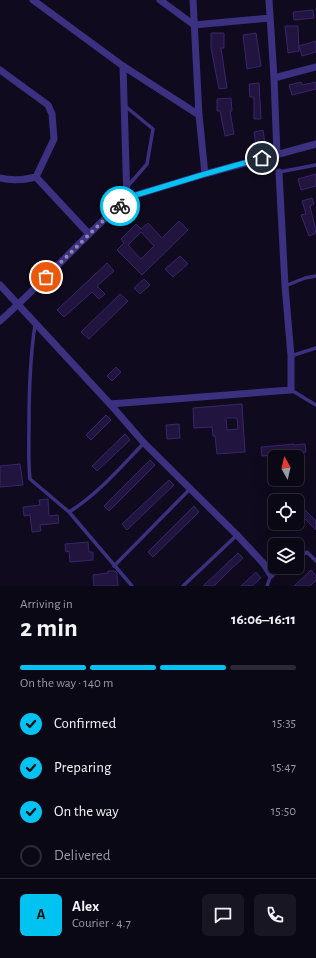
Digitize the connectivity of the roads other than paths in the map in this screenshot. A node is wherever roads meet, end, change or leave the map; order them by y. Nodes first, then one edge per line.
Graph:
1 (33, 0) edge
2 (160, 0) edge
3 (193, 0) edge
4 (269, 0) edge
5 (270, 18) junction
6 (194, 25) junction
7 (123, 66) junction
8 (316, 66) edge
9 (0, 70) edge
10 (274, 78) junction
11 (124, 105) junction
12 (199, 115) junction
13 (316, 144) edge
14 (277, 155) junction
15 (316, 165) edge
16 (279, 172) joint
17 (205, 174) junction
18 (36, 177) junction
19 (0, 178) edge
20 (126, 188) junction
21 (127, 200) junction
22 (89, 234) junction
23 (316, 276) edge
24 (0, 285) edge
25 (285, 286) junction
26 (19, 304) junction
27 (0, 321) edge
28 (35, 322) junction
29 (316, 348) edge
30 (291, 356) junction
31 (291, 390) junction
32 (110, 404) junction
33 (316, 405) edge
34 (144, 443) junction
35 (190, 490) junction
36 (69, 512) junction
37 (237, 535) junction
38 (304, 554) edge
39 (316, 561) edge
40 (114, 566) junction
41 (268, 570) edge
42 (271, 574) edge
43 (132, 586) edge
44 (183, 586) edge
45 (267, 586) edge

1 - 7 street
2 - 6 street
3 - 6 street
4 - 5 street
5 - 6 street
5 - 10 street
6 - 12 street
7 - 11 street
7 - 12 street
8 - 10 street
9 - 18 street
10 - 14 street
11 - 20 street
11 - 20 lane
12 - 17 street
13 - 14 street
14 - 17 street
15 - 16 lane
16 - 25 street
17 - 21 street
18 - 19 street
18 - 22 street
20 - 21 street
21 - 22 street
22 - 26 street
23 - 25 lane
24 - 26 street
25 - 30 street
26 - 27 street
26 - 28 street
28 - 32 street
28 - 36 lane
29 - 30 lane
30 - 31 street
31 - 32 street
31 - 33 lane
32 - 34 street
34 - 35 street
34 - 36 lane
35 - 37 street
35 - 40 lane
36 - 40 lane
37 - 41 street
37 - 44 lane
38 - 39 lane
40 - 43 lane
42 - 45 lane

